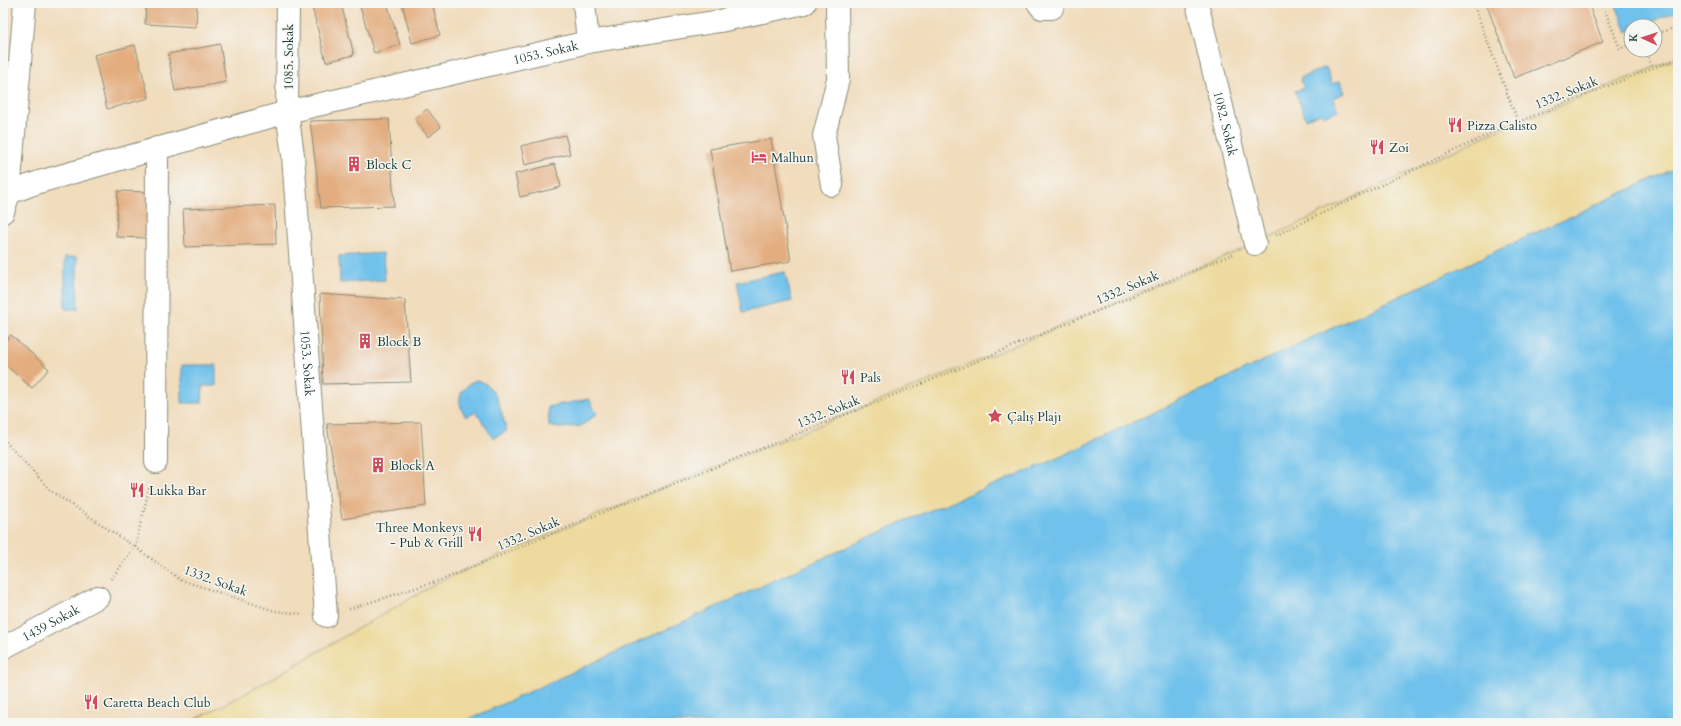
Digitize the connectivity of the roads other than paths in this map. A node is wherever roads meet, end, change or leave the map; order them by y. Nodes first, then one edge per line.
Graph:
1 (26, 3) edge
2 (288, 3) edge
3 (584, 3) edge
4 (805, 3) edge
5 (837, 3) edge
6 (1038, 3) edge
7 (1053, 3) edge
8 (1197, 3) edge
9 (588, 42) junction
10 (287, 112) junction
11 (157, 148) junction
12 (832, 185) dead end
13 (6, 202) edge
14 (1256, 244) road end
15 (156, 462) road end
16 (98, 597) road end
17 (326, 616) road end
18 (3, 648) edge

1 - 13 street
2 - 10 street, 1085. Sokak
3 - 9 street
4 - 9 street, 1053. Sokak
5 - 12 street
6 - 7 street
8 - 14 street, 1082. Sokak
9 - 10 street, 1053. Sokak
10 - 11 street, 1053. Sokak
10 - 17 street, 1053. Sokak
11 - 13 street, 1053. Sokak
11 - 15 street
16 - 18 street, 1439 Sokak

